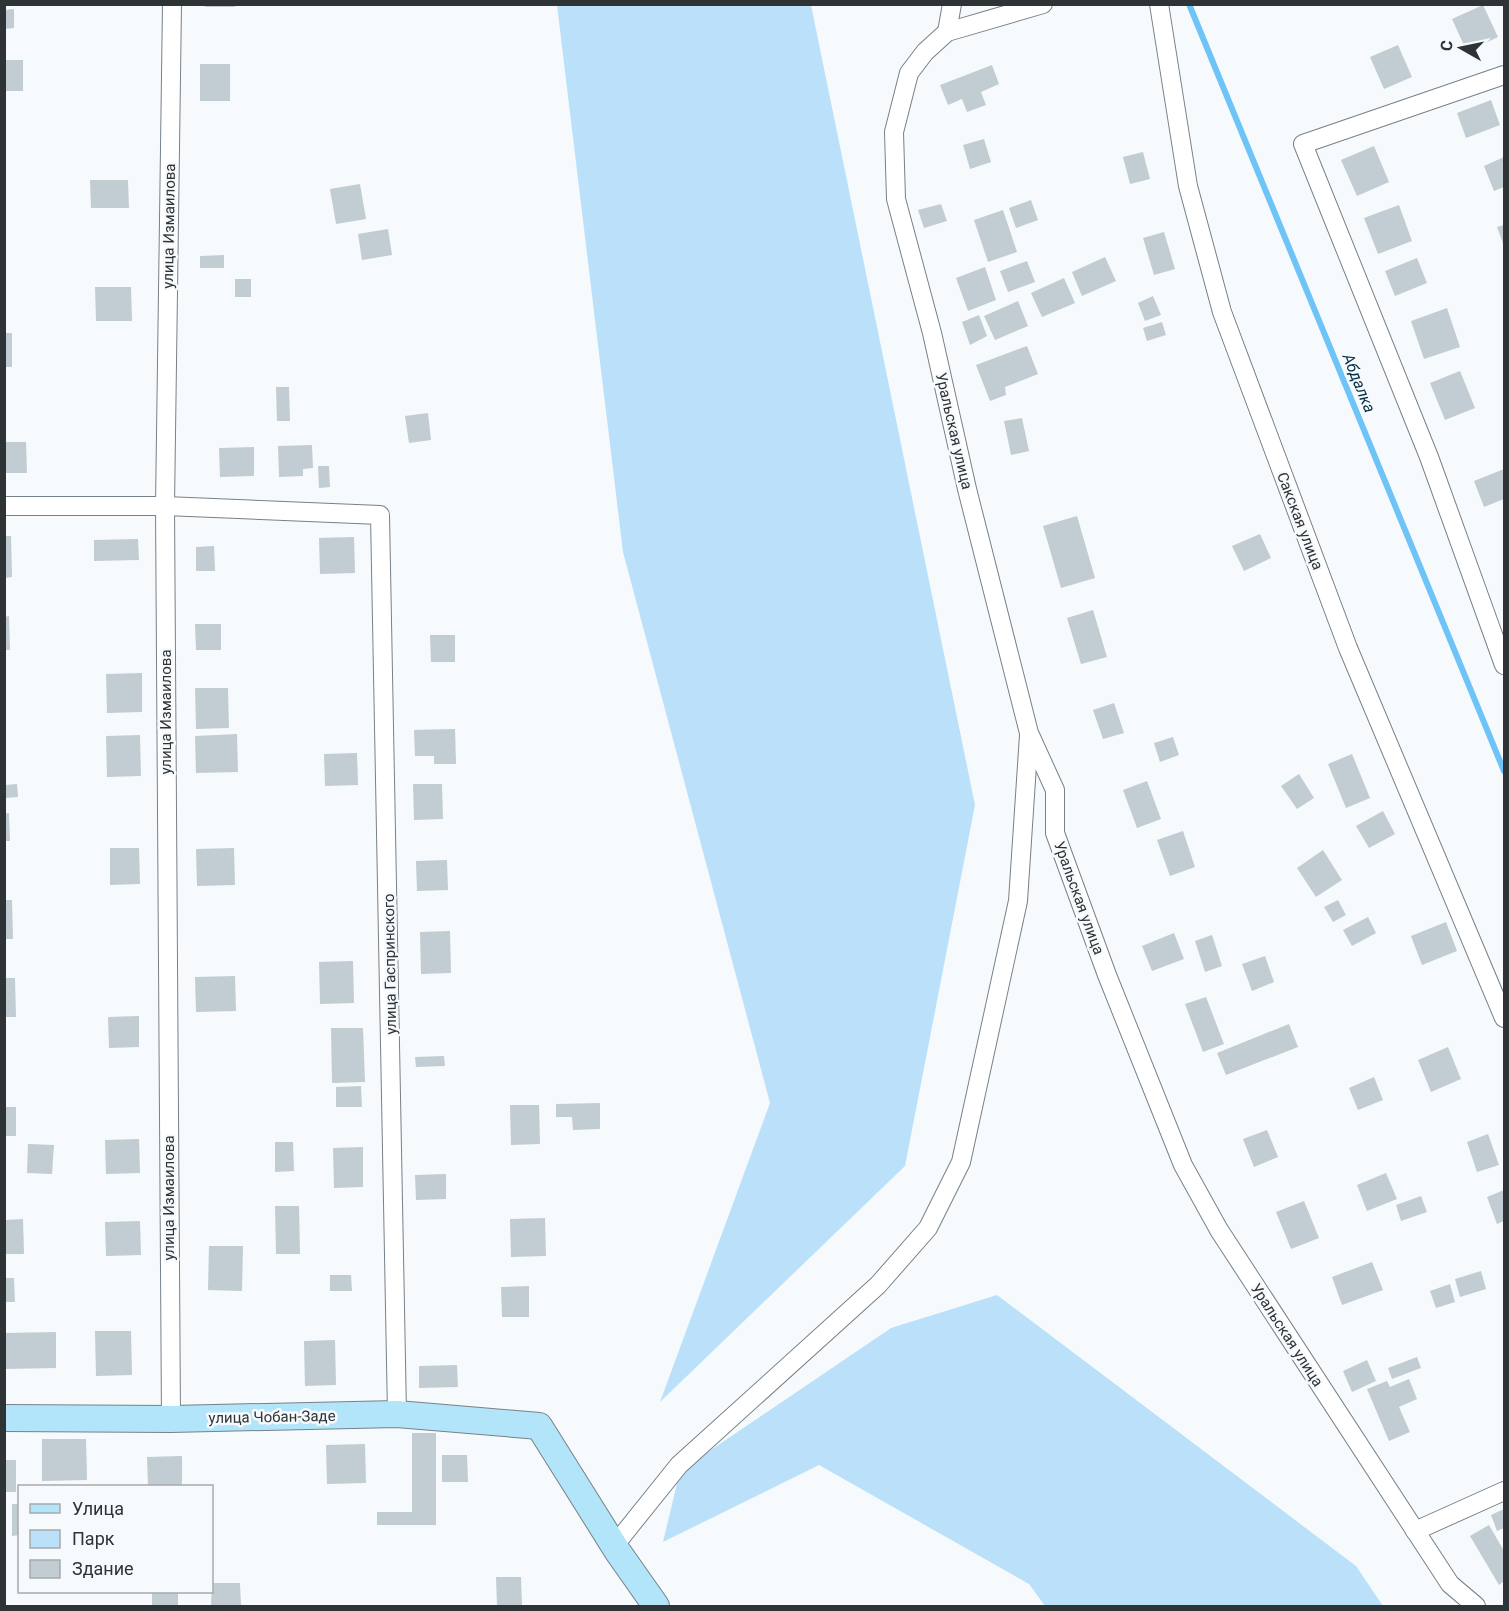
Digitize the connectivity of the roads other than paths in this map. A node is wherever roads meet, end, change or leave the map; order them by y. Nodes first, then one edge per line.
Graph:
1 (172, 4) edge
2 (952, 4) edge
3 (1043, 4) edge
4 (1159, 4) edge
5 (947, 32) junction
6 (1504, 75) edge
7 (4, 506) edge
8 (165, 506) junction
9 (1504, 665) edge
10 (1029, 733) junction
11 (1504, 1018) edge
12 (397, 1414) junction
13 (4, 1418) edge
14 (171, 1419) junction
15 (1504, 1491) edge
16 (1415, 1531) junction
17 (614, 1545) junction
18 (656, 1606) edge
19 (1476, 1606) edge

1 - 8 street, улица Измаилова
2 - 5 street
3 - 5 street
4 - 11 street, Сакская улица
5 - 10 street, Уральская улица
6 - 9 street
7 - 8 street
8 - 12 street, улица Гаспринского
8 - 14 street, улица Измаилова
10 - 16 street, Уральская улица
10 - 17 street
12 - 14 main road, улица Чобан-Заде
12 - 17 main road, улица Чобан-Заде
13 - 14 main road, улица Чобан-Заде
15 - 16 street
16 - 19 street, Уральская улица
17 - 18 main road

